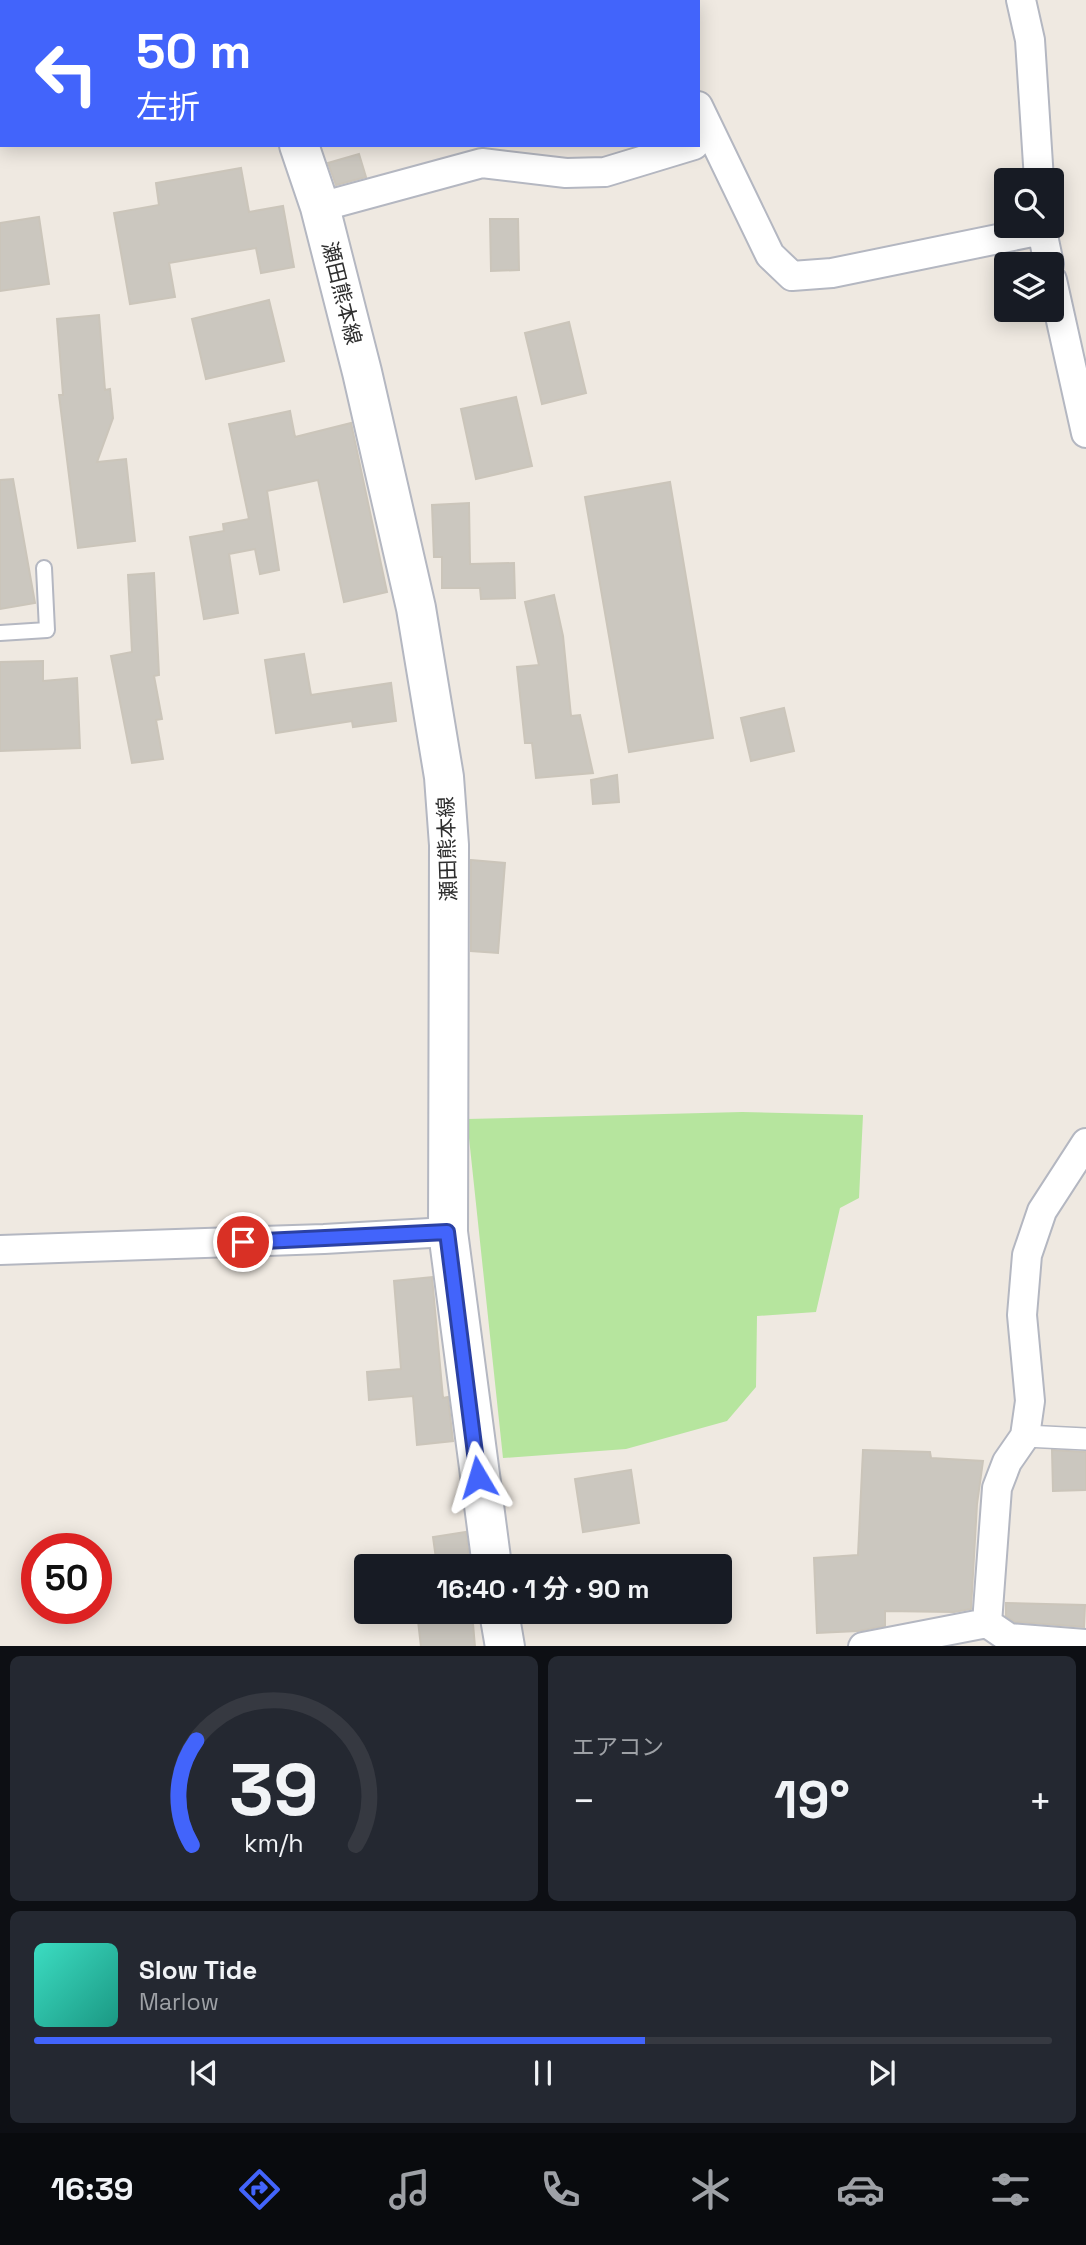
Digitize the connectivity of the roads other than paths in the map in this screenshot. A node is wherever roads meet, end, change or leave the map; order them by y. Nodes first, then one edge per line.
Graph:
1 (1021, 0) edge
2 (700, 121) edge
3 (703, 143) edge
4 (300, 147) edge
5 (689, 147) edge
6 (1038, 168) edge
7 (320, 207) junction
8 (995, 238) edge
9 (1061, 322) edge
10 (1086, 433) edge
11 (44, 568) dead end
12 (0, 633) edge
13 (1086, 1143) edge
14 (447, 1232) junction
15 (0, 1250) edge
16 (1025, 1436) junction
17 (1086, 1439) edge
18 (490, 1554) edge
19 (987, 1623) junction
20 (501, 1624) edge
21 (1086, 1644) edge
22 (505, 1646) edge
23 (868, 1646) edge

1 - 6 street
2 - 3 street
3 - 8 street
4 - 7 main road, 瀬田熊本線
5 - 7 street
7 - 14 main road, 瀬田熊本線
9 - 10 street
11 - 12 lane
13 - 16 street
14 - 15 street
14 - 18 main road, 瀬田熊本線
16 - 17 street
16 - 19 street
19 - 21 street
19 - 23 street
20 - 22 main road

